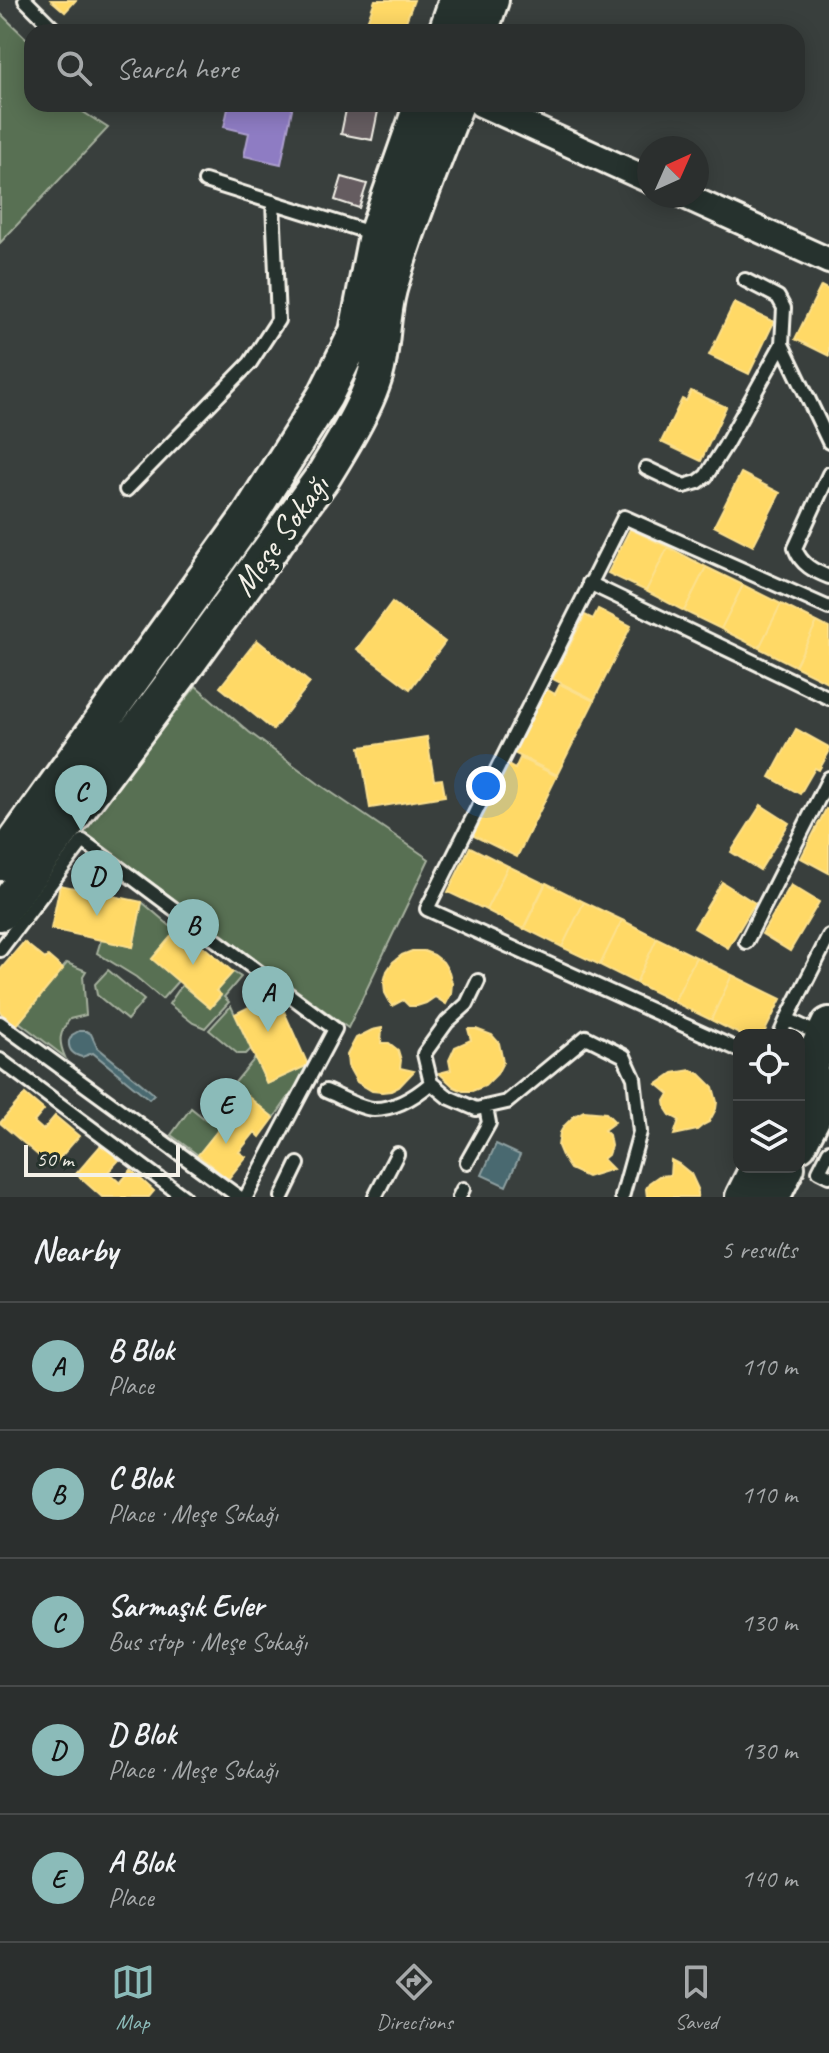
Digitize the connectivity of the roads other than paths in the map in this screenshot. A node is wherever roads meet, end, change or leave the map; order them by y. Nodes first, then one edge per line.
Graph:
1 (25, 0) edge
2 (457, 0) edge
3 (491, 0) edge
4 (49, 24) edge
5 (449, 24) edge
6 (483, 24) edge
7 (419, 112) edge
8 (453, 112) edge
9 (499, 112) edge
10 (637, 175) edge
11 (205, 181) dead end
12 (273, 202) junction
13 (709, 207) edge
14 (376, 235) junction
15 (829, 261) edge
16 (745, 280) dead end
17 (782, 344) junction
18 (829, 442) edge
19 (646, 468) dead end
20 (829, 474) edge
21 (126, 490) dead end
22 (829, 577) edge
23 (589, 583) junction
24 (829, 608) edge
25 (829, 698) edge
26 (829, 778) edge
27 (0, 863) edge
28 (15, 906) edge
29 (829, 936) edge
30 (746, 942) dead end
31 (0, 950) edge
32 (478, 981) dead end
33 (787, 1019) junction
34 (0, 1023) edge
35 (783, 1029) edge
36 (826, 1031) edge
37 (733, 1047) edge
38 (0, 1060) edge
39 (805, 1075) edge
40 (431, 1083) junction
41 (829, 1086) edge
42 (326, 1091) dead end
43 (486, 1107) junction
44 (805, 1132) edge
45 (829, 1151) edge
46 (397, 1154) dead end
47 (467, 1162) dead end
48 (298, 1164) dead end
49 (755, 1173) edge
50 (784, 1173) edge
51 (829, 1176) edge
52 (184, 1197) edge
53 (239, 1197) edge
54 (246, 1197) edge
55 (282, 1197) edge
56 (375, 1197) edge
57 (622, 1197) edge
58 (743, 1197) edge
59 (772, 1197) edge

1 - 4 lane
2 - 5 street
3 - 6 street
7 - 14 street, Meşe Sokağı
8 - 28 street, Meşe Sokağı
9 - 10 street
11 - 12 lane
12 - 14 lane
12 - 21 lane
13 - 15 street
14 - 27 street, Meşe Sokağı
16 - 17 lane
17 - 18 lane
17 - 19 lane
20 - 22 lane
23 - 24 lane
23 - 25 lane
23 - 37 lane
26 - 30 lane
28 - 31 lane
28 - 54 lane
29 - 33 lane
32 - 40 lane
33 - 35 lane
33 - 36 lane
34 - 53 lane
36 - 39 street
38 - 52 lane
40 - 42 lane
40 - 43 lane
41 - 44 street
43 - 47 lane
43 - 57 lane
45 - 51 lane
46 - 56 lane
48 - 55 lane
49 - 58 street
50 - 59 street

